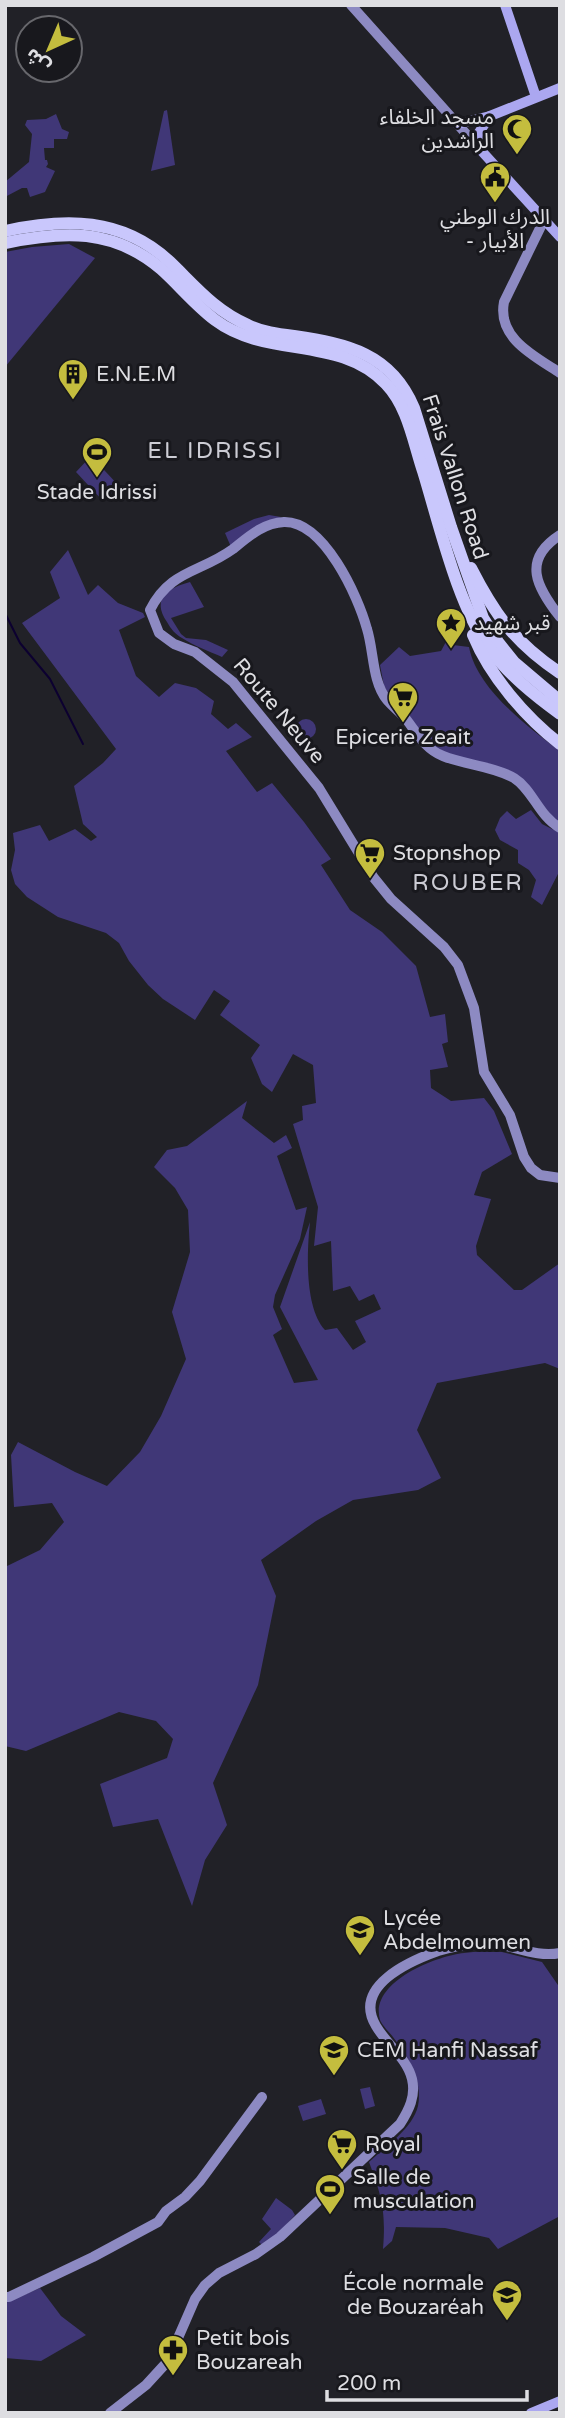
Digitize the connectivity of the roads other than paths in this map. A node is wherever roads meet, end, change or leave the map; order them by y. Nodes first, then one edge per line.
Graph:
1 (351, 5) edge
2 (505, 5) edge
3 (560, 88) edge
4 (536, 97) junction
5 (490, 116) junction
6 (458, 124) junction
7 (477, 146) junction
8 (544, 220) junction
9 (5, 231) edge
10 (560, 237) edge
11 (5, 243) edge
12 (560, 373) edge
13 (451, 527) junction
14 (560, 536) edge
15 (451, 561) junction
16 (560, 617) edge
17 (560, 673) edge
18 (560, 701) edge
19 (560, 714) edge
20 (560, 744) edge
21 (560, 828) edge
22 (560, 1178) edge
23 (560, 1953) edge
24 (262, 2097) dead end
25 (5, 2297) edge
26 (560, 2401) edge
27 (110, 2413) edge
28 (531, 2413) edge

1 - 6 main road
2 - 4 main road
3 - 4 main road
4 - 5 main road
5 - 6 main road
5 - 7 main road
6 - 7 main road
7 - 8 main road
8 - 10 main road
8 - 12 main road
9 - 13 highway, Frais Vallon Road
11 - 15 highway, Frais Vallon Road
13 - 17 highway
13 - 18 highway, Frais Vallon Road
14 - 16 main road
15 - 19 highway, Frais Vallon Road
15 - 20 highway
21 - 22 main road, Route Neuve
23 - 27 main road
24 - 25 main road
26 - 28 main road

